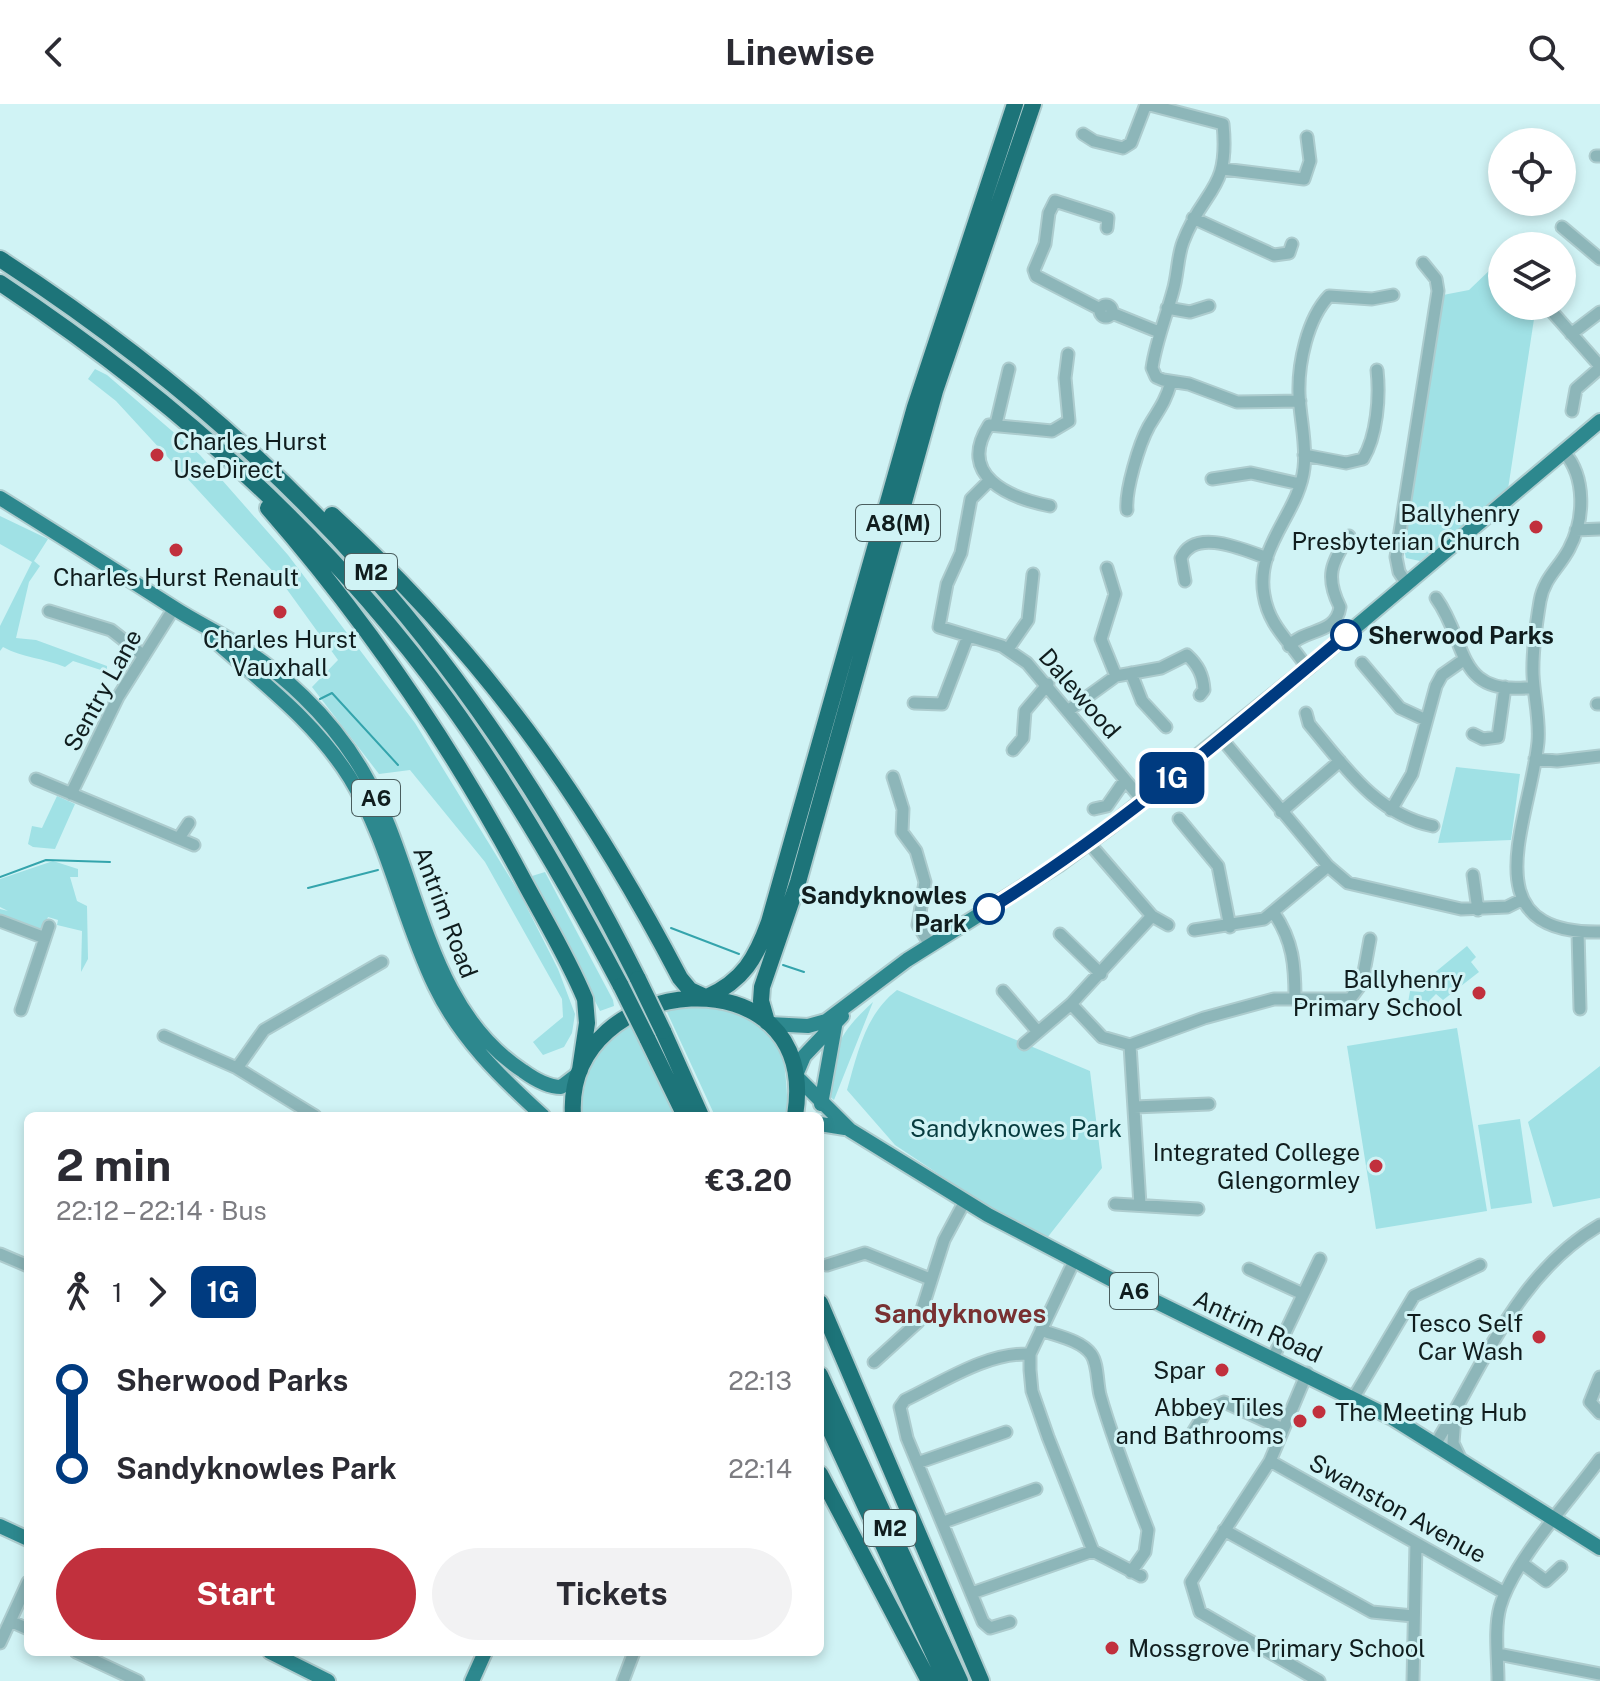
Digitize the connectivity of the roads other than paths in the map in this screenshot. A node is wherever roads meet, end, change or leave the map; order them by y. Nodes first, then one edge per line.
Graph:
1 (1015, 104) edge
2 (1033, 104) edge
3 (1083, 134) dead end
4 (1307, 137) dead end
5 (1223, 169) junction
6 (1193, 218) junction
7 (1562, 227) dead end
8 (1107, 228) dead end
9 (1292, 244) dead end
10 (0, 259) edge
11 (1600, 259) edge
12 (1423, 263) dead end
13 (0, 283) edge
14 (1393, 295) dead end
15 (1209, 306) dead end
16 (1167, 308) junction
17 (1600, 312) edge
18 (1559, 320) edge
19 (1159, 332) junction
20 (1571, 334) junction
21 (127, 346) junction
22 (1068, 354) dead end
23 (1600, 367) edge
24 (1009, 369) dead end
25 (1377, 370) dead end
26 (133, 377) junction
27 (1171, 382) junction
28 (1300, 401) junction
29 (1572, 411) dead end
30 (1600, 421) edge
31 (996, 424) junction
32 (1564, 452) junction
33 (1304, 455) junction
34 (1212, 479) dead end
35 (990, 480) junction
36 (1300, 484) junction
37 (0, 498) edge
38 (1050, 506) dead end
39 (1127, 510) dead end
40 (1600, 529) edge
41 (1576, 530) junction
42 (1349, 536) dead end
43 (1267, 558) junction
44 (1107, 568) dead end
45 (1033, 574) dead end
46 (1185, 581) dead end
47 (1407, 584) junction
48 (1436, 598) dead end
49 (174, 608) junction
50 (49, 611) dead end
51 (192, 620) junction
52 (968, 636) junction
53 (1289, 646) junction
54 (1008, 649) junction
55 (144, 656) junction
56 (1462, 661) junction
57 (1362, 663) dead end
58 (1307, 668) junction
59 (1131, 673) junction
60 (1116, 676) junction
61 (1048, 684) junction
62 (1505, 687) junction
63 (1534, 687) junction
64 (1200, 695) dead end
65 (914, 703) dead end
66 (1069, 710) junction
67 (1306, 713) dead end
68 (1426, 720) junction
69 (1166, 727) dead end
70 (1473, 734) dead end
71 (1221, 738) junction
72 (1013, 750) dead end
73 (1600, 756) edge
74 (1535, 759) junction
75 (1340, 761) junction
76 (893, 778) dead end
77 (1125, 780) junction
78 (38, 783) dead end
79 (71, 794) junction
80 (1143, 801) junction
81 (1094, 809) dead end
82 (1391, 810) junction
83 (1281, 812) junction
84 (1179, 819) dead end
85 (189, 823) dead end
86 (1433, 826) dead end
87 (179, 838) junction
88 (1089, 843) junction
89 (194, 845) dead end
90 (1328, 866) junction
91 (1473, 875) dead end
92 (1521, 900) junction
93 (1478, 910) junction
94 (1274, 913) junction
95 (1152, 916) junction
96 (0, 921) edge
97 (1168, 925) dead end
98 (49, 926) dead end
99 (1230, 927) junction
100 (1194, 930) dead end
101 (1578, 932) junction
102 (1600, 932) edge
103 (1060, 934) dead end
104 (45, 938) junction
105 (1370, 939) dead end
106 (930, 945) junction
107 (382, 962) dead end
108 (1101, 974) junction
109 (1003, 991) dead end
110 (705, 996) junction
111 (1295, 998) junction
112 (1071, 1004) junction
113 (846, 1009) junction
114 (1580, 1009) dead end
115 (21, 1010) dead end
116 (768, 1023) junction
117 (836, 1025) junction
118 (1038, 1032) junction
119 (655, 1035) junction
120 (164, 1036) dead end
121 (1024, 1044) dead end
122 (1130, 1045) junction
123 (237, 1068) junction
124 (579, 1072) junction
125 (796, 1076) junction
126 (821, 1104) junction
127 (1209, 1104) dead end
128 (1134, 1107) junction
129 (308, 1112) edge
130 (539, 1112) edge
131 (574, 1112) edge
132 (684, 1112) edge
133 (699, 1112) edge
134 (795, 1112) edge
135 (824, 1125) edge
136 (850, 1130) junction
137 (965, 1201) junction
138 (1115, 1204) dead end
139 (1140, 1205) junction
140 (1198, 1209) dead end
141 (1600, 1225) edge
142 (0, 1254) edge
143 (1320, 1259) dead end
144 (1074, 1261) junction
145 (24, 1264) edge
146 (827, 1265) dead end
147 (1480, 1265) dead end
148 (1249, 1269) dead end
149 (930, 1279) junction
150 (1303, 1294) junction
151 (824, 1312) edge
152 (1041, 1330) junction
153 (1030, 1354) junction
154 (1273, 1358) junction
155 (874, 1362) dead end
156 (1307, 1373) junction
157 (1600, 1377) edge
158 (824, 1384) edge
159 (1354, 1397) junction
160 (1456, 1409) junction
161 (1600, 1413) edge
162 (824, 1417) edge
163 (1283, 1429) junction
164 (1006, 1432) dead end
165 (1190, 1437) dead end
166 (1436, 1443) junction
167 (1460, 1458) junction
168 (1600, 1459) edge
169 (1270, 1461) junction
170 (920, 1462) junction
171 (824, 1482) edge
172 (1036, 1489) dead end
173 (1555, 1518) junction
174 (944, 1522) junction
175 (0, 1526) edge
176 (1224, 1530) junction
177 (24, 1537) edge
178 (1416, 1543) junction
179 (1600, 1548) edge
180 (1093, 1551) junction
181 (1523, 1564) junction
182 (1561, 1567) dead end
183 (24, 1591) edge
184 (972, 1593) junction
185 (1505, 1593) junction
186 (1413, 1616) junction
187 (10, 1621) junction
188 (1010, 1622) dead end
189 (24, 1627) edge
190 (0, 1643) edge
191 (1498, 1654) junction
192 (85, 1656) edge
193 (278, 1656) edge
194 (483, 1656) edge
195 (632, 1656) edge
196 (1600, 1674) edge
197 (138, 1681) edge
198 (328, 1681) edge
199 (472, 1681) edge
200 (623, 1681) edge
201 (929, 1681) edge
202 (946, 1681) edge
203 (960, 1681) edge
204 (981, 1681) edge
205 (1319, 1681) edge
206 (1413, 1681) edge
207 (1498, 1681) edge

1 - 110 highway, A8(M)
2 - 116 highway, A8(M)
3 - 5 street
4 - 5 street
5 - 6 street
6 - 9 street
6 - 16 street
7 - 11 street
8 - 19 street
10 - 21 highway, M2
12 - 47 street
13 - 26 highway, M2
14 - 28 street
15 - 16 street
16 - 19 street
17 - 20 street
18 - 20 street
19 - 27 street
20 - 23 street
21 - 110 highway
21 - 119 highway, M2, bridge
22 - 31 street
23 - 29 street
24 - 31 street
25 - 33 street
26 - 119 highway, M2, bridge
26 - 124 highway
27 - 28 street
27 - 39 street
28 - 33 street
30 - 32 main road
31 - 35 street
32 - 41 street
32 - 47 main road
33 - 36 street
34 - 36 street
35 - 38 street
35 - 52 street, Dalewood
36 - 43 street
37 - 49 main road, Antrim Road / A6
40 - 41 street
41 - 63 street
42 - 53 street
43 - 46 street
43 - 53 street
44 - 60 street
45 - 54 street
47 - 58 main road
48 - 56 street
49 - 51 main road, Antrim Road / A6
49 - 55 street, Sentry Lane
50 - 55 street
51 - 124 main road, Antrim Road / A6
51 - 130 main road, Antrim Road / A6
52 - 54 street, Dalewood
52 - 65 street
53 - 58 street
54 - 61 street, Dalewood
55 - 79 street, Sentry Lane
56 - 62 street
56 - 68 street
57 - 68 street
58 - 71 main road
59 - 60 street
59 - 64 street
59 - 69 street
60 - 66 street
61 - 66 street, Dalewood
61 - 72 street
62 - 63 street
62 - 70 street
63 - 74 street
66 - 77 street, Dalewood
67 - 75 street
68 - 82 street
71 - 80 main road
71 - 83 street
73 - 74 street
74 - 92 street
75 - 82 street
75 - 83 street
76 - 106 street
77 - 80 street, Dalewood
77 - 81 street
78 - 79 street
79 - 87 street
80 - 88 main road
82 - 86 street
83 - 90 street
84 - 99 street
85 - 87 street
87 - 89 street
88 - 95 street
88 - 106 main road
90 - 93 street
90 - 94 street
91 - 93 street
92 - 93 street
92 - 101 street
94 - 99 street
94 - 111 street
95 - 97 street
95 - 108 street
96 - 104 street
98 - 104 street
99 - 100 street
101 - 102 street
101 - 114 street
103 - 108 street
104 - 115 street
105 - 111 street
106 - 113 main road
107 - 123 street
108 - 112 street
109 - 118 street
110 - 116 highway, A6
110 - 124 highway, A6
111 - 122 street
112 - 118 street
112 - 122 street
113 - 116 main road
113 - 117 main road
116 - 125 highway, A6
117 - 125 main road
117 - 126 main road
118 - 121 street
119 - 132 highway, M2
119 - 133 highway, M2
120 - 123 street
122 - 128 street
123 - 129 street
124 - 131 highway, A6
125 - 126 main road, Antrim Road / A6
125 - 134 highway, A6
126 - 136 main road, Antrim Road / A6
127 - 128 street
128 - 139 street
135 - 136 main road, Antrim Road / A6
136 - 137 main road, Antrim Road / A6
137 - 144 main road, Antrim Road / A6
137 - 149 street
138 - 139 street
139 - 140 street
141 - 160 street
142 - 145 street
143 - 150 street
144 - 152 street
144 - 154 main road, Antrim Road / A6
146 - 149 street
147 - 159 street
148 - 150 street
149 - 155 street
150 - 154 street
151 - 204 highway
152 - 153 street
152 - 180 street
153 - 170 street
153 - 180 street
154 - 156 main road, Antrim Road / A6
156 - 159 main road, Antrim Road / A6
156 - 163 street
157 - 161 street
158 - 203 highway, M2
159 - 166 main road, Antrim Road / A6
160 - 166 street
160 - 167 street
162 - 202 highway, M2
163 - 165 street
163 - 169 street
164 - 170 street
166 - 167 main road, Antrim Road / A6
167 - 173 main road, Antrim Road / A6
168 - 173 street
169 - 176 street
169 - 178 street, Swanston Avenue
170 - 174 street
171 - 201 highway
172 - 174 street
173 - 179 main road, Antrim Road / A6
173 - 181 street
174 - 184 street
175 - 177 main road
176 - 186 street
176 - 205 street
178 - 185 street, Swanston Avenue
178 - 186 street
180 - 184 street
181 - 182 street
181 - 185 street
183 - 187 street
184 - 188 street
185 - 191 street
186 - 206 street
187 - 189 street
187 - 190 street
191 - 196 street
191 - 207 street
192 - 197 street
193 - 198 main road
194 - 199 main road
195 - 200 street

